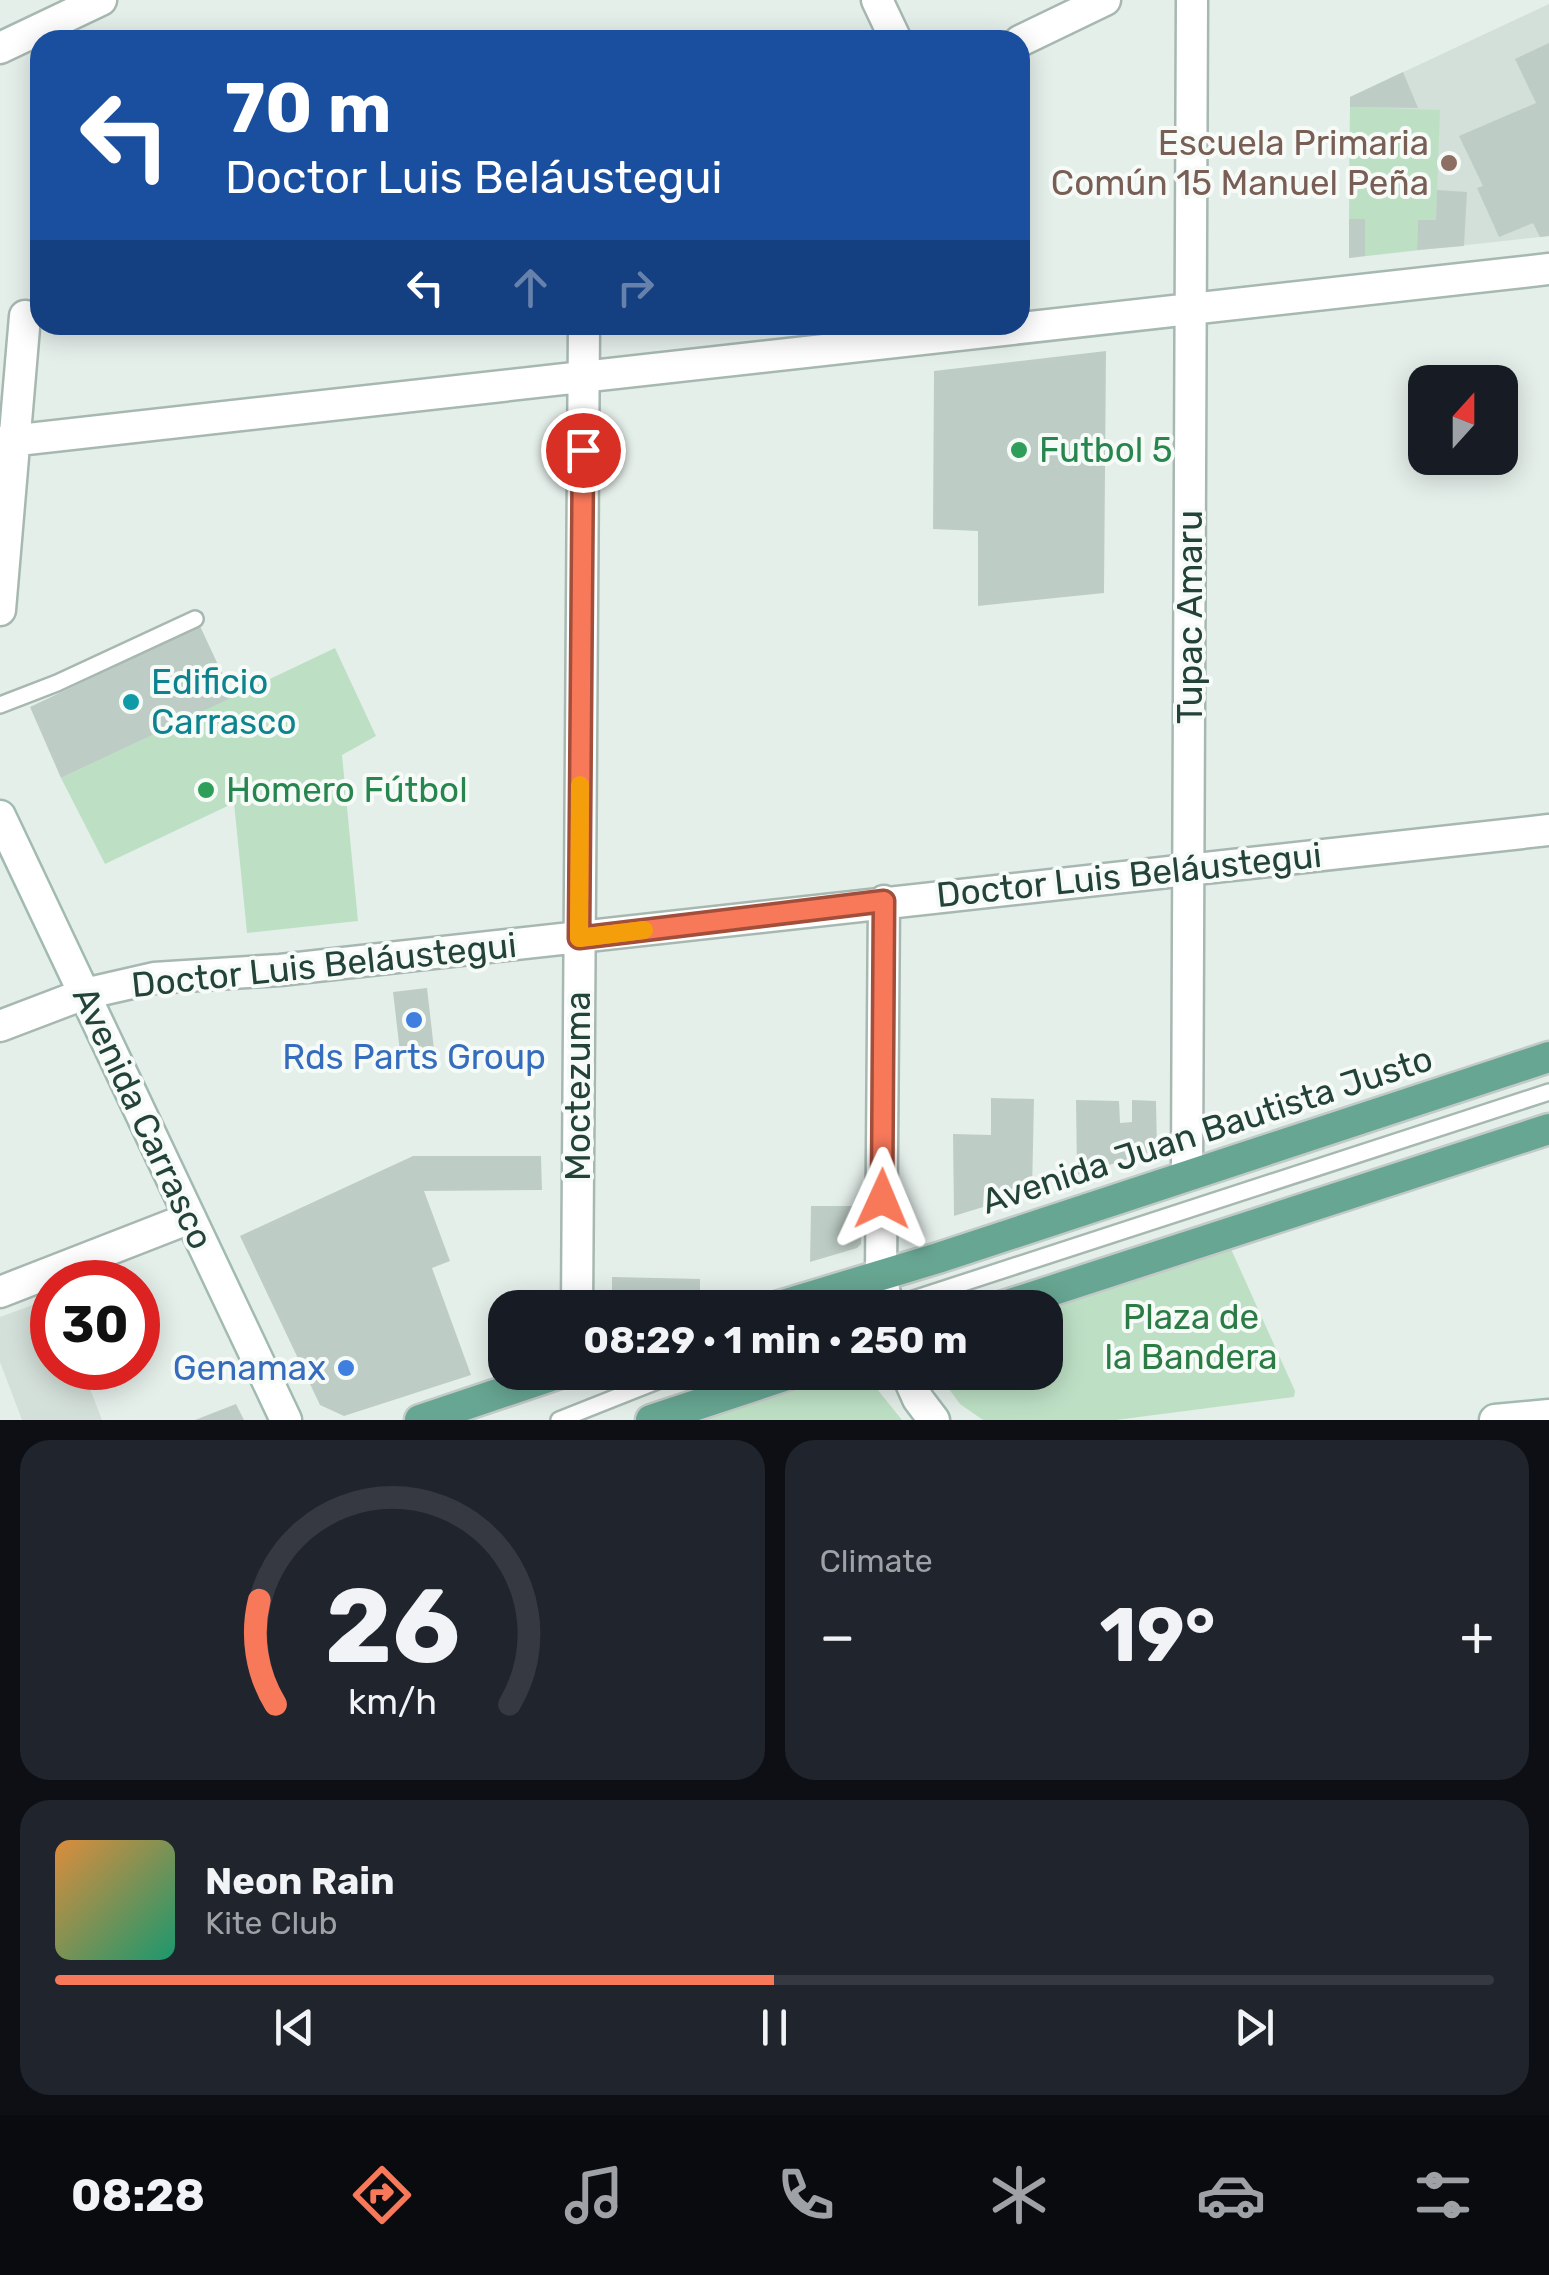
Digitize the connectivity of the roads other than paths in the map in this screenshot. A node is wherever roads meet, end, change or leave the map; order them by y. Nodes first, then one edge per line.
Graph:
1 (101, 0) edge
2 (877, 0) edge
3 (1105, 0) edge
4 (1192, 0) edge
5 (40, 14) edge
6 (891, 30) edge
7 (1030, 36) edge
8 (0, 48) edge
9 (1549, 269) edge
10 (1192, 307) junction
11 (25, 316) dead end
12 (1030, 317) edge
13 (1030, 325) edge
14 (1034, 325) junction
15 (584, 335) edge
16 (944, 335) edge
17 (583, 375) junction
18 (7, 441) edge
19 (0, 610) edge
20 (195, 618) dead end
21 (0, 705) edge
22 (0, 816) edge
23 (1549, 830) edge
24 (1188, 868) junction
25 (884, 901) junction
26 (579, 938) junction
27 (84, 994) junction
28 (0, 1026) edge
29 (1549, 1057) edge
30 (1549, 1092) edge
31 (1549, 1102) edge
32 (1502, 1107) junction
33 (1549, 1129) edge
34 (1187, 1175) junction
35 (190, 1218) junction
36 (880, 1274) junction
37 (577, 1290) edge
38 (830, 1290) edge
39 (883, 1290) edge
40 (939, 1290) edge
41 (1053, 1290) edge
42 (0, 1292) edge
43 (509, 1390) edge
44 (635, 1390) edge
45 (742, 1390) edge
46 (914, 1390) edge
47 (1549, 1415) edge
48 (286, 1420) edge
49 (420, 1420) edge
50 (559, 1420) edge
51 (652, 1420) edge
52 (934, 1420) edge
53 (1495, 1420) edge

1 - 5 street
2 - 6 street
3 - 7 street
4 - 10 street, Tupac Amaru
5 - 8 street
9 - 10 street
10 - 14 street
10 - 24 street, Tupac Amaru
11 - 18 street
12 - 14 street
13 - 14 street
15 - 17 street, Moctezuma
16 - 17 street
17 - 18 street
17 - 26 street, Moctezuma
18 - 19 street
20 - 21 lane
22 - 27 street, Avenida Carrasco
23 - 24 street, Doctor Luis Beláustegui
24 - 25 street, Doctor Luis Beláustegui
24 - 34 street, Tupac Amaru
25 - 26 street, Doctor Luis Beláustegui
25 - 36 street
26 - 27 street, Doctor Luis Beláustegui
26 - 37 street, Moctezuma
27 - 28 street, Doctor Luis Beláustegui
27 - 35 street, Avenida Carrasco
29 - 34 main road, Avenida Juan Bautista Justo
30 - 32 lane
31 - 32 lane
32 - 40 lane
33 - 41 main road
34 - 36 main road, Avenida Juan Bautista Justo
35 - 42 street
35 - 48 street, Avenida Carrasco
36 - 38 main road, Avenida Juan Bautista Justo
36 - 39 street
43 - 49 main road
44 - 50 lane
45 - 51 main road
46 - 52 street
47 - 53 street

